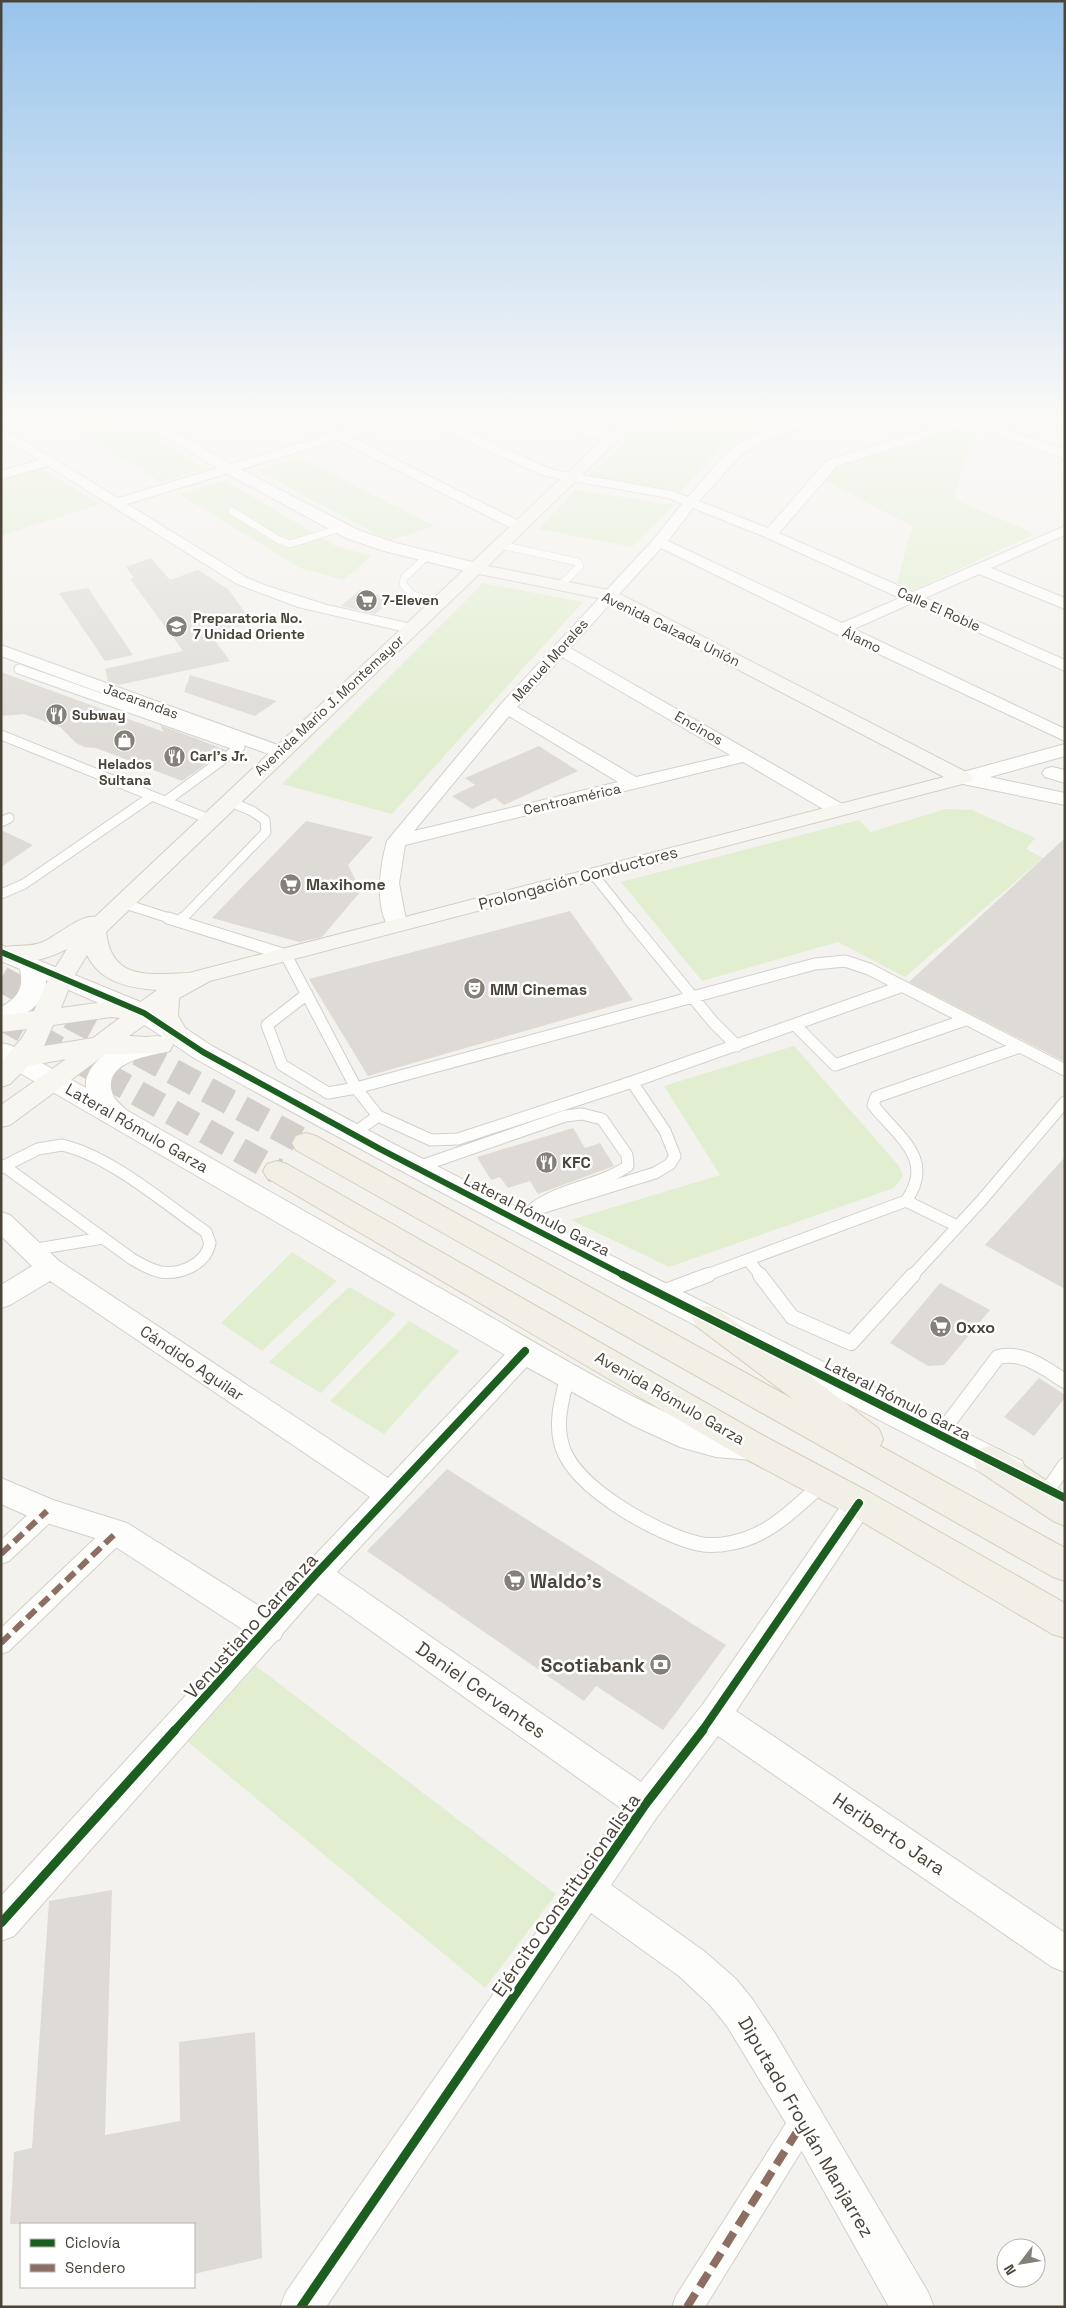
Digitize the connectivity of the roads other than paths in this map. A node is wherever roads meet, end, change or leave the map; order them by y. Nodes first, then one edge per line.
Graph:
1 (147, 523) edge
2 (251, 523) edge
3 (331, 523) edge
4 (509, 523) edge
5 (526, 523) edge
6 (675, 523) edge
7 (743, 523) edge
8 (780, 523) edge
9 (341, 528) junction
10 (520, 528) junction
11 (1065, 530) edge
12 (770, 534) junction
13 (1043, 540) junction
14 (659, 542) junction
15 (501, 545) junction
16 (1065, 548) edge
17 (427, 556) junction
18 (474, 568) junction
19 (977, 568) junction
20 (561, 585) junction
21 (608, 595) junction
22 (912, 597) junction
23 (438, 602) junction
24 (1065, 604) edge
25 (410, 628) junction
26 (840, 630) junction
27 (560, 649) junction
28 (1, 650) edge
29 (1065, 666) edge
30 (19, 669) dead end
31 (70, 682) junction
32 (507, 708) junction
33 (194, 726) junction
34 (1, 735) edge
35 (1065, 736) edge
36 (1065, 750) edge
37 (280, 752) junction
38 (747, 756) junction
39 (1060, 773) edge
40 (964, 778) junction
41 (634, 784) junction
42 (1013, 788) junction
43 (152, 796) junction
44 (1065, 800) edge
45 (166, 801) junction
46 (228, 801) junction
47 (837, 809) junction
48 (209, 819) junction
49 (396, 841) junction
50 (593, 874) junction
51 (1, 894) edge
52 (122, 903) junction
53 (180, 920) junction
54 (397, 925) junction
55 (94, 930) junction
56 (4, 953) edge
57 (286, 955) junction
58 (31, 966) junction
59 (61, 978) junction
60 (192, 979) junction
61 (900, 987) junction
62 (168, 994) junction
63 (307, 994) junction
64 (692, 996) junction
65 (144, 1013) junction
66 (1, 1016) edge
67 (43, 1020) junction
68 (965, 1020) junction
69 (1, 1024) edge
70 (795, 1025) junction
71 (169, 1041) junction
72 (104, 1044) junction
73 (736, 1046) junction
74 (1020, 1047) junction
75 (7, 1063) edge
76 (1065, 1070) edge
77 (56, 1080) junction
78 (632, 1082) junction
79 (356, 1088) junction
80 (1065, 1102) edge
81 (115, 1116) junction
82 (378, 1116) junction
83 (1, 1118) edge
84 (353, 1134) junction
85 (306, 1143) tunnel mouth
86 (3, 1167) edge
87 (416, 1168) junction
88 (277, 1171) tunnel mouth
89 (906, 1201) junction
90 (526, 1217) junction
91 (1, 1222) edge
92 (957, 1226) junction
93 (103, 1238) junction
94 (31, 1250) junction
95 (748, 1260) junction
96 (50, 1268) junction
97 (658, 1293) junction
98 (1, 1298) edge
99 (707, 1318) junction
100 (525, 1351) junction
101 (568, 1374) junction
102 (1065, 1381) edge
103 (939, 1435) junction
104 (752, 1446) junction
105 (989, 1460) joint
106 (1065, 1465) edge
107 (822, 1483) junction
108 (924, 1486) junction
109 (1, 1490) edge
110 (390, 1495) junction
111 (1059, 1500) edge
112 (859, 1503) junction
113 (47, 1511) junction
114 (117, 1532) junction
115 (1, 1554) edge
116 (1065, 1566) edge
117 (316, 1574) junction
118 (1065, 1622) edge
119 (269, 1629) junction
120 (1, 1643) edge
121 (714, 1715) junction
122 (646, 1805) junction
123 (587, 1889) junction
124 (1, 1923) edge
125 (1065, 1954) edge
126 (805, 2119) junction
127 (301, 2307) edge
128 (687, 2307) edge
129 (913, 2307) edge

1 - 25 street
2 - 9 lane
3 - 9 street, Avenida Calzada Unión
4 - 10 street
5 - 10 main road, Avenida Mario J. Montemayor
6 - 14 street, Manuel Morales
7 - 12 street, Calle El Roble
8 - 12 street
9 - 17 street, Avenida Calzada Unión
10 - 15 main road, Avenida Mario J. Montemayor
11 - 13 street
12 - 22 street, Calle El Roble
13 - 16 street
13 - 19 street
14 - 21 street, Manuel Morales
14 - 26 street, Álamo
15 - 18 main road, Avenida Mario J. Montemayor
15 - 20 lane
17 - 18 street, Avenida Calzada Unión
17 - 23 lane
18 - 20 main road, Avenida Calzada Unión
18 - 23 main road, Avenida Mario J. Montemayor
19 - 22 street
19 - 24 street
20 - 21 main road, Avenida Calzada Unión
21 - 27 street, Manuel Morales
21 - 40 main road, Avenida Calzada Unión
22 - 26 street
22 - 29 street, Calle El Roble
23 - 25 main road, Avenida Mario J. Montemayor
25 - 37 main road, Avenida Mario J. Montemayor
26 - 35 street, Álamo
27 - 32 street, Manuel Morales
27 - 38 street, Encinos
28 - 31 street, Jacarandas
30 - 31 lane
31 - 33 street, Jacarandas
32 - 41 street
32 - 49 street, Manuel Morales
33 - 37 street, Jacarandas
33 - 45 lane
34 - 43 lane
36 - 40 street
37 - 46 main road, Avenida Mario J. Montemayor
38 - 41 street, Centroamérica
38 - 47 street, Encinos
39 - 42 street
40 - 42 street, Avenida Calzada Unión
40 - 47 main road, Prolongación Conductores
41 - 49 street, Centroamérica
42 - 44 street, Avenida Calzada Unión
43 - 45 lane
43 - 51 lane
45 - 48 lane
46 - 48 main road, Avenida Mario J. Montemayor
46 - 53 lane
47 - 50 main road, Prolongación Conductores
48 - 52 main road, Avenida Mario J. Montemayor
49 - 54 street, Manuel Morales
50 - 54 main road, Prolongación Conductores
50 - 64 lane
52 - 53 lane
52 - 55 main road, Avenida Mario J. Montemayor
52 - 56 main road
53 - 57 lane
54 - 57 main road, Prolongación Conductores
55 - 59 main road, Avenida Mario J. Montemayor
55 - 60 main road
56 - 58 street, Lateral Rómulo Garza
57 - 60 main road, Prolongación Conductores
57 - 63 lane
58 - 59 street, Lateral Rómulo Garza
58 - 66 street
59 - 65 street, Lateral Rómulo Garza
59 - 67 main road, Avenida Mario J. Montemayor
60 - 62 main road
61 - 64 lane
61 - 68 lane
61 - 70 lane
62 - 65 main road
62 - 71 main road
63 - 79 lane
63 - 79 lane
64 - 73 lane
64 - 79 lane
65 - 67 main road
65 - 71 street, Lateral Rómulo Garza
65 - 72 main road
67 - 69 main road
67 - 75 main road, Avenida Mario J. Montemayor
68 - 70 lane
68 - 74 lane
70 - 73 lane
71 - 72 main road
71 - 81 street
71 - 84 street, Lateral Rómulo Garza
72 - 75 main road
72 - 77 main road
73 - 78 lane
74 - 76 lane
74 - 89 lane
75 - 77 street, Lateral Rómulo Garza
77 - 81 street, Lateral Rómulo Garza
77 - 83 main road
78 - 82 lane
78 - 90 lane
79 - 82 lane
80 - 92 lane
81 - 100 street, Lateral Rómulo Garza
82 - 84 lane
84 - 87 street, Lateral Rómulo Garza
85 - 108 main road
86 - 93 lane
86 - 93 lane
87 - 90 street, Lateral Rómulo Garza
87 - 90 lane
88 - 104 main road, Avenida Rómulo Garza
89 - 92 lane
89 - 95 lane
90 - 97 street, Lateral Rómulo Garza
91 - 94 street, Cándido Aguilar
92 - 95 lane
93 - 94 lane
94 - 96 street, Cándido Aguilar
95 - 97 lane
96 - 98 street
96 - 110 street, Cándido Aguilar
97 - 99 street, Lateral Rómulo Garza
99 - 103 street, Lateral Rómulo Garza
99 - 108 main road
100 - 101 street, Lateral Rómulo Garza
100 - 110 street, Venustiano Carranza
101 - 104 street, Lateral Rómulo Garza
101 - 107 lane
102 - 103 lane
103 - 105 street, Lateral Rómulo Garza
104 - 107 main road, Avenida Rómulo Garza
105 - 111 main road
106 - 111 lane
107 - 112 main road, Avenida Rómulo Garza
108 - 116 main road
109 - 113 street
110 - 117 street, Venustiano Carranza
112 - 118 main road, Avenida Rómulo Garza
112 - 121 street, Ejército Constitucionalista
113 - 114 street
113 - 115 street
114 - 119 street
114 - 120 street
117 - 119 street, Venustiano Carranza
117 - 122 street, Daniel Cervantes
119 - 124 street, Venustiano Carranza
121 - 122 street, Ejército Constitucionalista
121 - 125 street, Heriberto Jara
122 - 123 street, Ejército Constitucionalista
123 - 126 street, Diputado Froylán Manjarrez
123 - 127 street, Ejército Constitucionalista
126 - 128 street
126 - 129 street, Diputado Froylán Manjarrez

